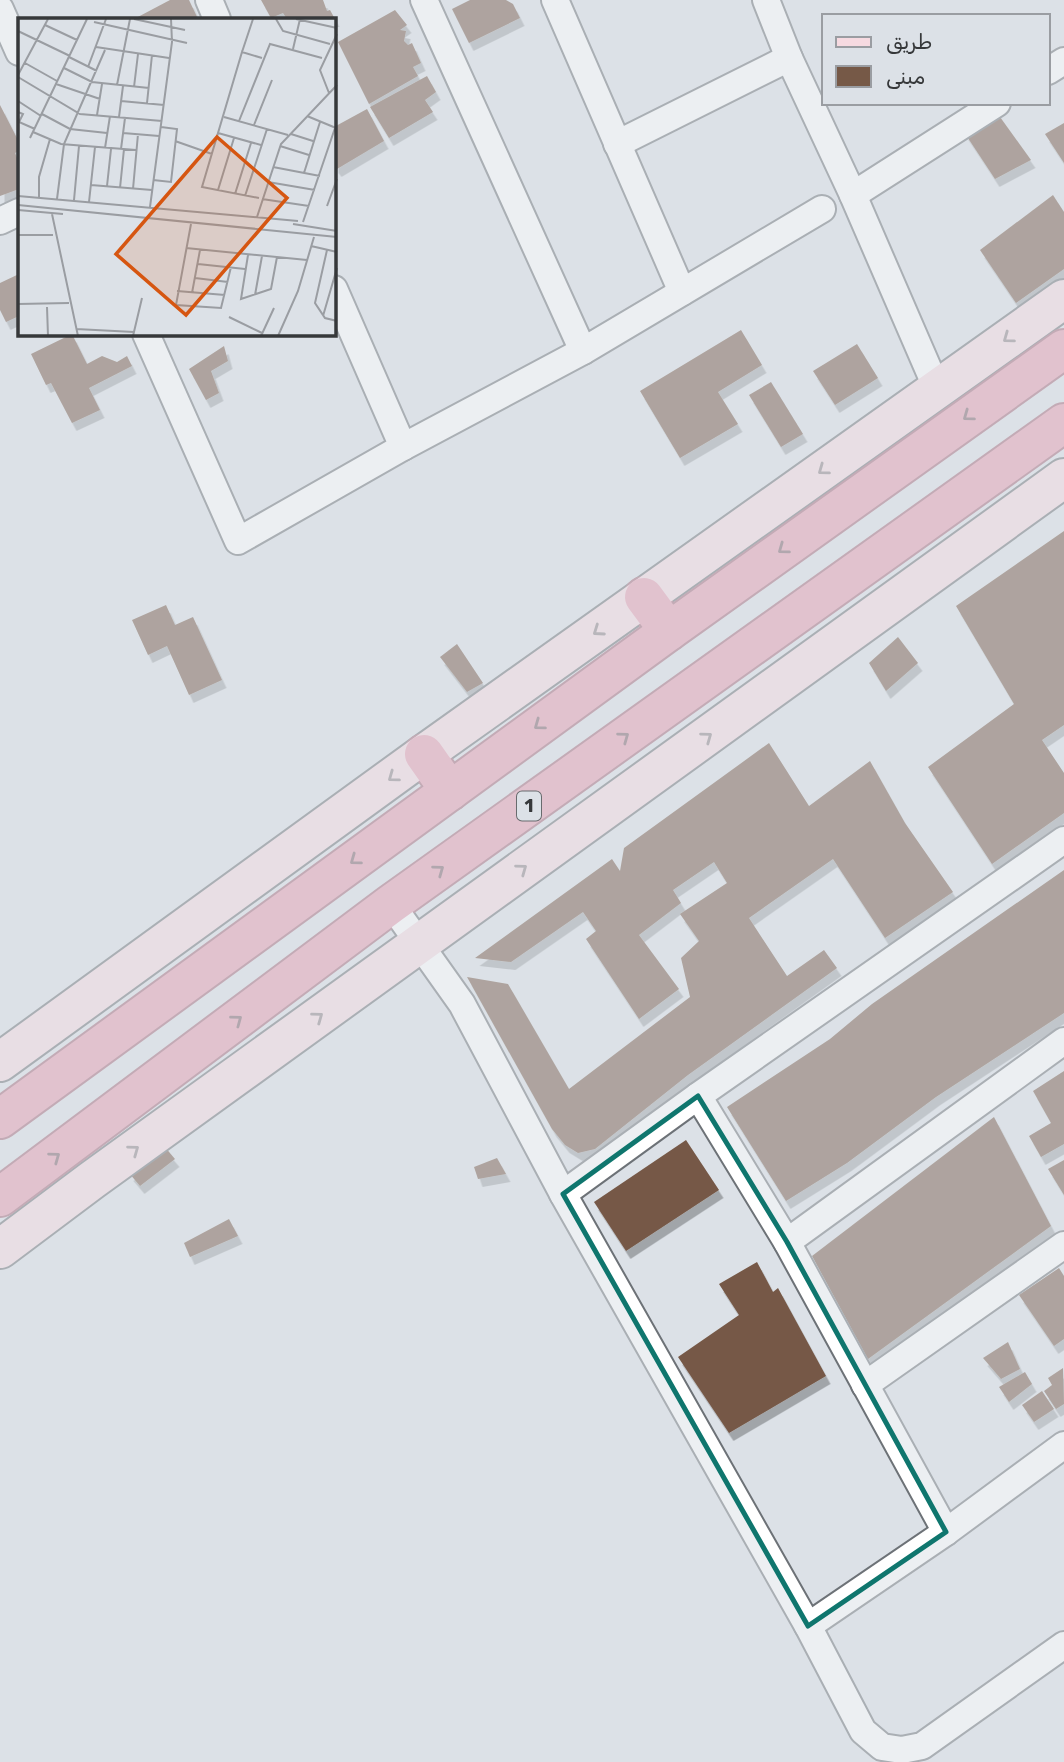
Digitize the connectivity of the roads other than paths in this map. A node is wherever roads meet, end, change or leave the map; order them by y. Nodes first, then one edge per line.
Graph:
1 (209, 0) edge
2 (425, 0) edge
3 (555, 0) edge
4 (769, 1) edge
5 (0, 9) edge
6 (217, 18) edge
7 (18, 50) edge
8 (789, 58) junction
9 (994, 105) edge
10 (617, 144) junction
11 (853, 195) junction
12 (822, 209) dead end
13 (18, 212) edge
14 (0, 221) edge
15 (682, 292) junction
16 (336, 294) edge
17 (1064, 299) edge
18 (147, 336) edge
19 (1064, 349) edge
20 (583, 351) junction
21 (1009, 387) junction
22 (937, 389) junction
23 (1051, 432) edge
24 (403, 447) junction
25 (1064, 478) edge
26 (644, 597) junction
27 (669, 631) junction
28 (424, 754) junction
29 (450, 791) junction
30 (1064, 840) edge
31 (391, 904) junction
32 (420, 943) junction
33 (1064, 1041) edge
34 (0, 1062) edge
35 (698, 1096) junction
36 (0, 1119) edge
37 (563, 1194) junction
38 (0, 1197) edge
39 (787, 1242) junction
40 (1064, 1245) edge
41 (0, 1249) edge
42 (865, 1385) junction
43 (1064, 1445) edge
44 (946, 1532) junction
45 (808, 1626) junction
46 (1064, 1645) edge

1 - 6 street
2 - 20 street
3 - 10 street
4 - 8 street
5 - 7 street
8 - 10 street
8 - 11 street
9 - 11 street
10 - 15 street
11 - 22 street
12 - 15 street
13 - 14 street
15 - 20 street
16 - 24 street
17 -> 22 main road
18 - 24 street
19 - 21 highway
20 - 24 street
21 - 23 highway
21 -> 27 highway
22 -> 26 main road
31 -> 23 highway, 1
32 -> 25 main road
26 - 27 highway
26 -> 28 main road
27 -> 29 highway
28 - 29 highway
28 -> 34 main road
29 -> 36 highway
30 - 35 street
31 - 32 street
38 -> 31 highway, 1
32 - 37 street
41 -> 32 main road
33 - 39 street
35 - 37 street
35 - 39 street
37 - 45 street
39 - 42 street
40 - 42 street
42 - 44 street
43 - 44 street
44 - 45 street
45 - 46 street

